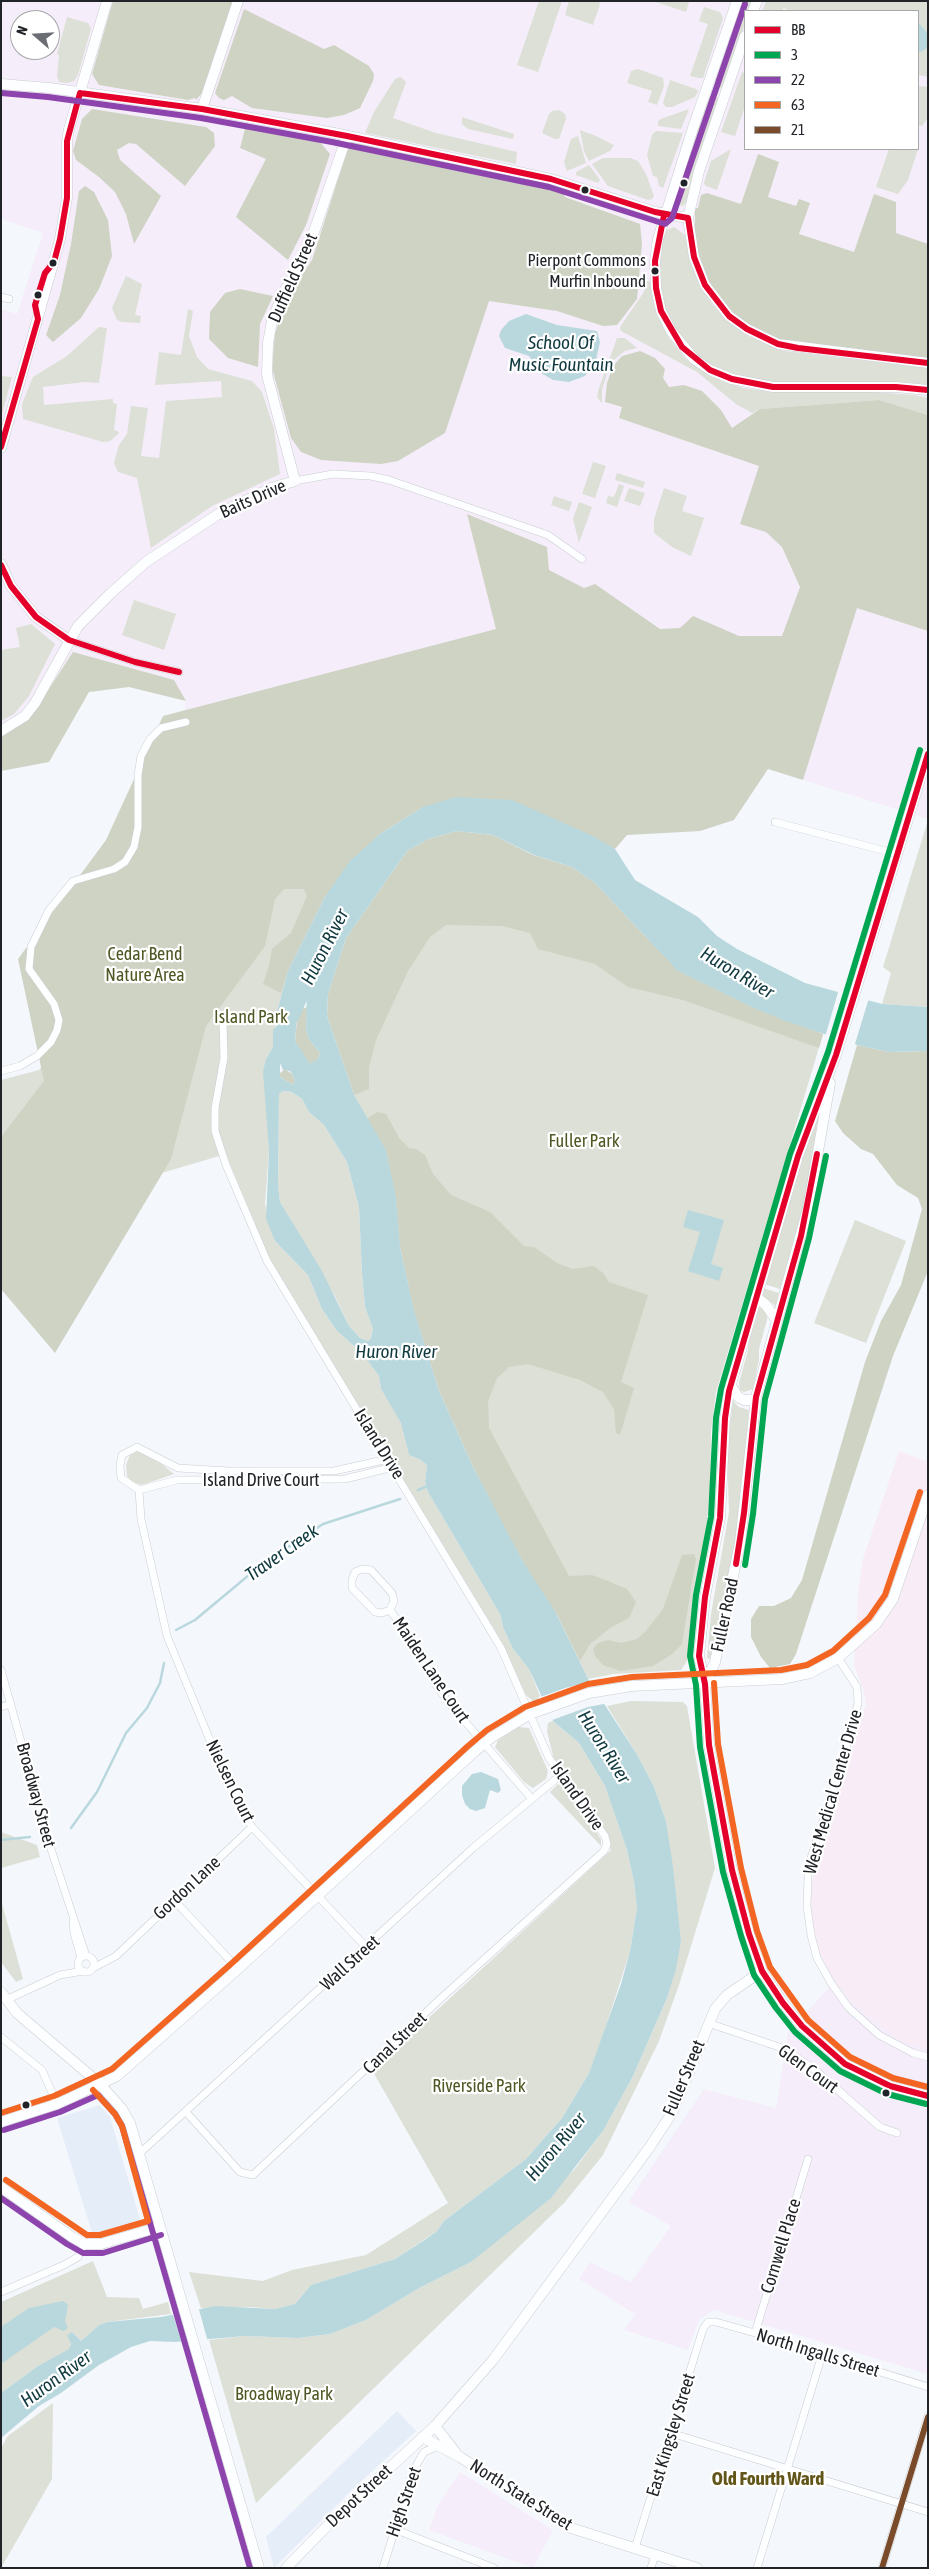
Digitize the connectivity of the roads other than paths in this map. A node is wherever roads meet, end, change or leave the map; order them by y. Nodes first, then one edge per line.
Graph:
1 (107, 1) edge
2 (238, 1) edge
3 (737, 1) edge
4 (744, 39) edge
5 (1, 84) edge
6 (80, 93) junction
7 (202, 109) junction
8 (347, 136) junction
9 (664, 215) junction
10 (688, 218) junction
11 (1, 297) edge
12 (9, 299) dead end
13 (928, 362) edge
14 (928, 390) edge
15 (1, 448) edge
16 (295, 481) junction
17 (582, 558) dead end
18 (1, 564) edge
19 (69, 640) junction
20 (179, 672) dead end
21 (186, 722) dead end
22 (1, 731) edge
23 (928, 753) edge
24 (775, 822) dead end
25 (897, 854) junction
26 (223, 1020) dead end
27 (836, 1055) junction
28 (1, 1071) edge
29 (756, 1297) junction
30 (776, 1319) junction
31 (730, 1384) junction
32 (755, 1400) junction
33 (388, 1459) junction
34 (393, 1467) junction
35 (178, 1468) junction
36 (344, 1469) junction
37 (345, 1479) junction
38 (177, 1480) junction
39 (139, 1490) junction
40 (928, 1495) edge
41 (390, 1610) junction
42 (838, 1658) junction
43 (1, 1670) edge
44 (705, 1684) junction
45 (11, 1704) junction
46 (1, 1707) edge
47 (530, 1714) junction
48 (484, 1744) junction
49 (562, 1774) junction
50 (531, 1798) junction
51 (252, 1827) junction
52 (607, 1847) joint
53 (317, 1895) junction
54 (174, 1900) junction
55 (367, 1948) junction
56 (122, 1950) junction
57 (84, 1959) junction
58 (93, 1968) junction
59 (238, 1969) junction
60 (83, 1971) junction
61 (762, 1971) junction
62 (60, 1975) junction
63 (4, 1996) edge
64 (708, 2023) junction
65 (1, 2037) edge
66 (928, 2057) edge
67 (100, 2084) junction
68 (928, 2096) edge
69 (57, 2104) junction
70 (186, 2112) junction
71 (1, 2122) edge
72 (897, 2133) dead end
73 (140, 2154) junction
74 (808, 2160) dead end
75 (1, 2187) edge
76 (159, 2227) junction
77 (85, 2244) junction
78 (1, 2292) edge
79 (708, 2322) joint
80 (755, 2333) junction
81 (822, 2355) junction
82 (928, 2387) edge
83 (928, 2416) edge
84 (435, 2426) junction
85 (671, 2433) junction
86 (422, 2437) junction
87 (438, 2446) junction
88 (460, 2457) junction
89 (786, 2468) junction
90 (901, 2504) junction
91 (928, 2512) edge
92 (394, 2530) junction
93 (635, 2548) junction
94 (656, 2554) junction
95 (259, 2568) edge
96 (286, 2568) edge
97 (382, 2568) edge
98 (494, 2568) edge
99 (651, 2568) edge
100 (697, 2568) edge
101 (757, 2568) edge
102 (882, 2568) edge

1 - 6 main road
2 - 7 main road
3 - 9 main road
4 - 10 main road
5 - 6 main road
6 - 7 main road
6 - 15 main road
7 - 8 main road
8 - 9 main road
8 - 16 main road, Duffield Street
9 - 10 main road
9 - 14 main road
10 - 13 main road
11 - 12 street
16 - 17 street, Baits Drive
16 - 19 main road, Baits Drive
18 - 19 main road
19 - 20 street
19 - 22 main road, Baits Drive
21 - 28 street
23 - 25 main road, Fuller Road
24 - 25 street
25 - 27 main road, Fuller Road
26 - 33 street, Island Drive
27 - 29 main road, Fuller Road
27 - 30 main road, Fuller Road
29 - 30 main road
29 - 31 main road, Fuller Road
30 - 32 main road, Fuller Road
31 - 32 main road
31 - 44 main road, Fuller Road
32 - 44 main road, Fuller Road
33 - 34 street, Island Drive
33 - 36 street, Island Drive Court
34 - 37 street, Island Drive Court
34 - 47 street, Island Drive
35 - 36 street, Island Drive Court
35 - 38 street, Island Drive Court
35 - 39 street, Island Drive Court
36 - 37 street, Island Drive Court
37 - 38 street, Island Drive Court
38 - 39 street, Island Drive Court
39 - 51 street, Nielsen Court
40 - 42 main road
41 - 41 street, Maiden Lane Court
41 - 48 street, Maiden Lane Court
42 - 44 main road
42 - 66 street, West Medical Center Drive
43 - 45 street, Broadway Street
44 - 47 main road
44 - 61 main road
45 - 46 street
45 - 57 street, Broadway Street
47 - 48 main road
47 - 49 street, Island Drive
48 - 50 street, Maiden Lane Court
48 - 53 main road
49 - 50 street, Wall Street
49 - 52 street, Island Drive
50 - 55 street, Wall Street
51 - 53 street, Nielsen Court
51 - 54 street, Gordon Lane
52 - 70 street, Canal Street
53 - 55 street, Nielsen Court
53 - 59 main road
54 - 56 street, Gordon Lane
54 - 59 street
55 - 70 street, Wall Street
56 - 57 street, Gordon Lane
56 - 58 street, Gordon Lane
57 - 58 street
57 - 60 street
57 - 62 street
58 - 60 street, Gordon Lane
59 - 67 main road
60 - 62 street
61 - 64 main road, Fuller Street
61 - 68 main road
62 - 63 street
63 - 67 main road
64 - 72 street, Glen Court
64 - 84 main road, Fuller Street
65 - 69 street
67 - 69 main road
67 - 73 main road
69 - 71 main road
70 - 73 street, Wall Street
73 - 76 main road
74 - 80 street, Cornwell Place
75 - 77 main road
76 - 77 main road
76 - 95 main road
77 - 78 street
79 - 80 street, North Ingalls Street
79 - 85 street, East Kingsley Street
80 - 81 street, North Ingalls Street
81 - 82 street, North Ingalls Street
81 - 89 street
83 - 90 street
84 - 86 main road, Depot Street
84 - 88 main road
85 - 89 street
85 - 93 street, East Kingsley Street
86 - 87 main road
86 - 96 main road, Depot Street
87 - 88 main road
87 - 92 street, High Street
88 - 93 main road, North State Street
89 - 90 street
89 - 101 street
90 - 91 street
90 - 102 street
92 - 97 street, High Street
92 - 98 street
93 - 94 main road, North State Street
94 - 99 street
94 - 100 main road, North State Street

